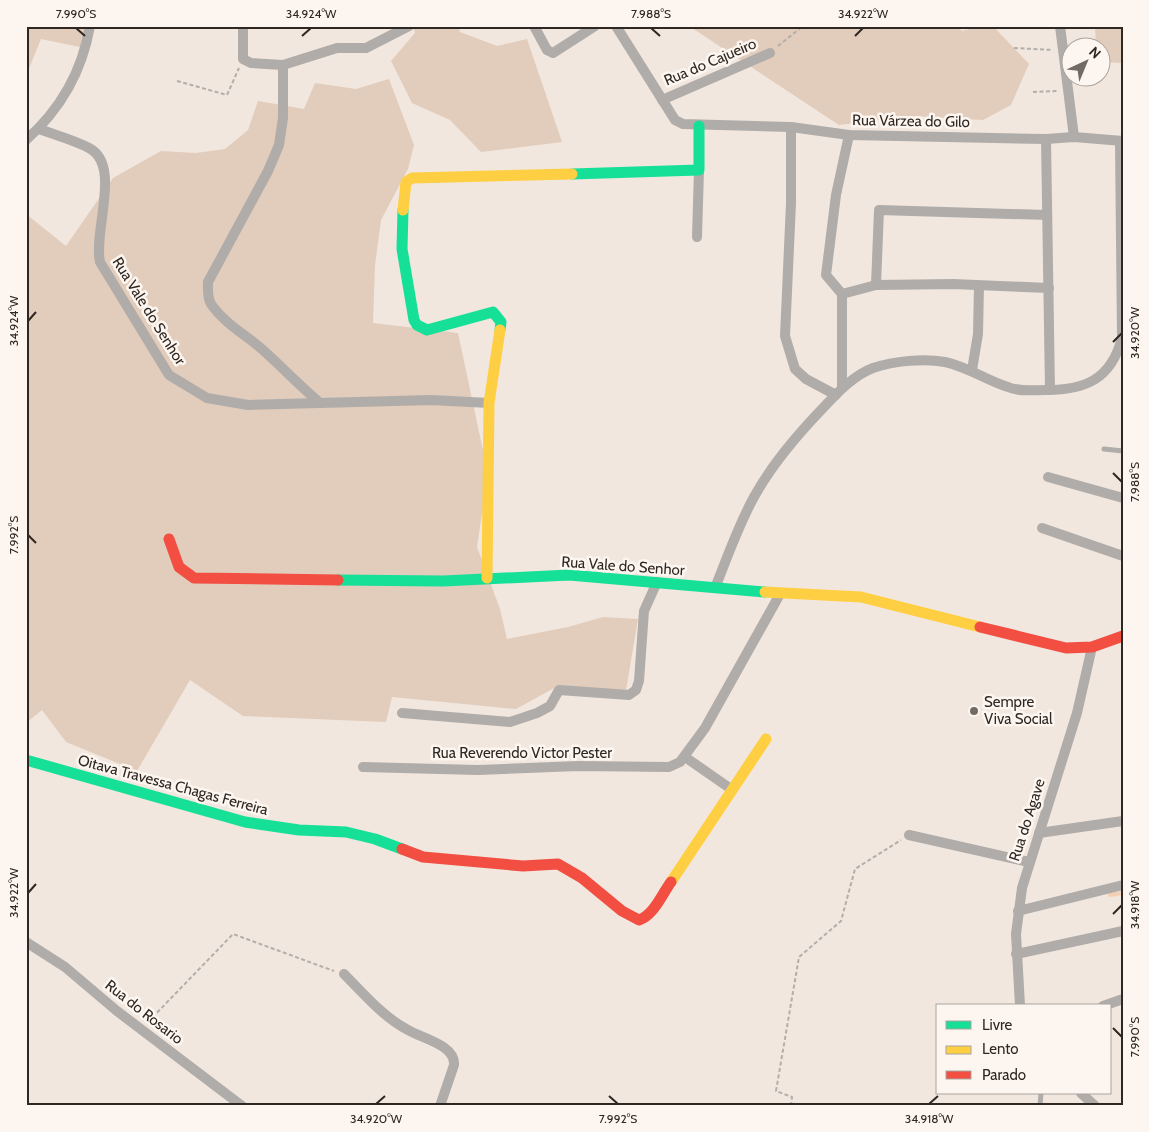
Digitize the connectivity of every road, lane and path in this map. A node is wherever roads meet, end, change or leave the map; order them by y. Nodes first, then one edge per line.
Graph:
1 (90, 26) edge
2 (243, 26) edge
3 (409, 26) edge
4 (534, 26) edge
5 (595, 26) edge
6 (616, 26) edge
7 (804, 26) edge
8 (1060, 26) edge
9 (1062, 42) edge
10 (1014, 48) dead end
11 (1062, 50) edge
12 (770, 53) joint
13 (242, 58) junction
14 (283, 65) junction
15 (178, 81) dead end
16 (1068, 88) edge
17 (1068, 91) junction
18 (1033, 92) dead end
19 (662, 100) junction
20 (699, 126) junction
21 (791, 127) junction
22 (38, 129) junction
23 (850, 136) junction
24 (1074, 137) junction
25 (1046, 139) junction
26 (26, 140) edge
27 (1122, 141) edge
28 (699, 170) junction
29 (1047, 216) junction
30 (697, 237) dead end
31 (876, 285) junction
32 (979, 286) junction
33 (1049, 288) junction
34 (842, 294) junction
35 (1123, 305) edge
36 (972, 370) junction
37 (1050, 390) junction
38 (839, 391) junction
39 (319, 402) junction
40 (489, 403) junction
41 (1104, 450) dead end
42 (1123, 451) edge
43 (1048, 477) dead end
44 (1123, 498) edge
45 (1042, 528) dead end
46 (169, 539) dead end
47 (1123, 556) edge
48 (487, 578) junction
49 (657, 582) junction
50 (715, 588) junction
51 (780, 594) junction
52 (1123, 636) edge
53 (1092, 647) junction
54 (402, 713) dead end
55 (766, 739) dead end
56 (26, 760) edge
57 (683, 760) junction
58 (363, 767) dead end
59 (731, 789) junction
60 (1123, 821) edge
61 (1039, 833) junction
62 (910, 835) joint
63 (1030, 862) junction
64 (1123, 885) edge
65 (1018, 912) junction
66 (1123, 930) edge
67 (26, 942) edge
68 (1016, 954) junction
69 (344, 974) joint
70 (1123, 999) edge
71 (1020, 1004) edge
72 (1109, 1004) edge
73 (141, 1029) junction
74 (1082, 1094) edge
75 (242, 1106) edge
76 (440, 1106) edge
77 (791, 1106) edge
78 (1095, 1106) edge

1 - 22 street
2 - 13 street
3 - 14 street
4 - 5 street
6 - 19 street, Rua Várzea do Gilo
7 - 12 path
8 - 9 street
10 - 11 path
12 - 19 street, Rua do Cajueiro
13 - 14 street
13 - 15 path
14 - 39 street
16 - 17 street
17 - 18 path
17 - 24 street
19 - 20 street, Rua Várzea do Gilo
20 - 21 street, Rua Várzea do Gilo
20 - 28 street
21 - 23 street, Rua Várzea do Gilo
21 - 38 street
22 - 26 street
22 - 39 street, Rua Vale do Senhor
23 - 25 street, Rua Várzea do Gilo
23 - 34 street
24 - 25 street, Rua Várzea do Gilo
24 - 27 street, Rua Várzea do Gilo
25 - 29 street
27 - 35 street
28 - 30 street
28 - 40 street
29 - 31 street
29 - 33 street
31 - 32 street
31 - 34 street
32 - 33 street
32 - 36 street
33 - 37 street
34 - 38 street
35 - 37 street
36 - 37 street
36 - 38 street
38 - 50 street
39 - 40 street, Rua Vale do Senhor
40 - 48 street
41 - 42 lane
43 - 44 street
45 - 47 street
46 - 48 street, Rua Vale do Senhor
48 - 49 street, Rua Vale do Senhor
49 - 50 street, Rua Vale do Senhor
49 - 54 street
50 - 51 street, Rua Vale do Senhor
51 - 53 street, Rua Vale do Senhor
51 - 57 street
52 - 53 street, Rua Vale do Senhor
53 - 61 street, Rua do Agave
55 - 59 street, Oitava Travessa Chagas Ferreira
56 - 59 street, Oitava Travessa Chagas Ferreira
57 - 58 street, Rua Reverendo Victor Pester
57 - 59 street
60 - 61 street
61 - 63 street, Rua do Agave
62 - 63 street
62 - 77 path
63 - 65 street, Rua do Agave
64 - 65 street
65 - 68 street, Rua do Agave
66 - 68 street
67 - 73 street, Rua do Rosario
68 - 71 street, Rua do Agave
69 - 73 path
69 - 76 street
70 - 72 street
73 - 75 street, Rua do Rosario
74 - 78 street

